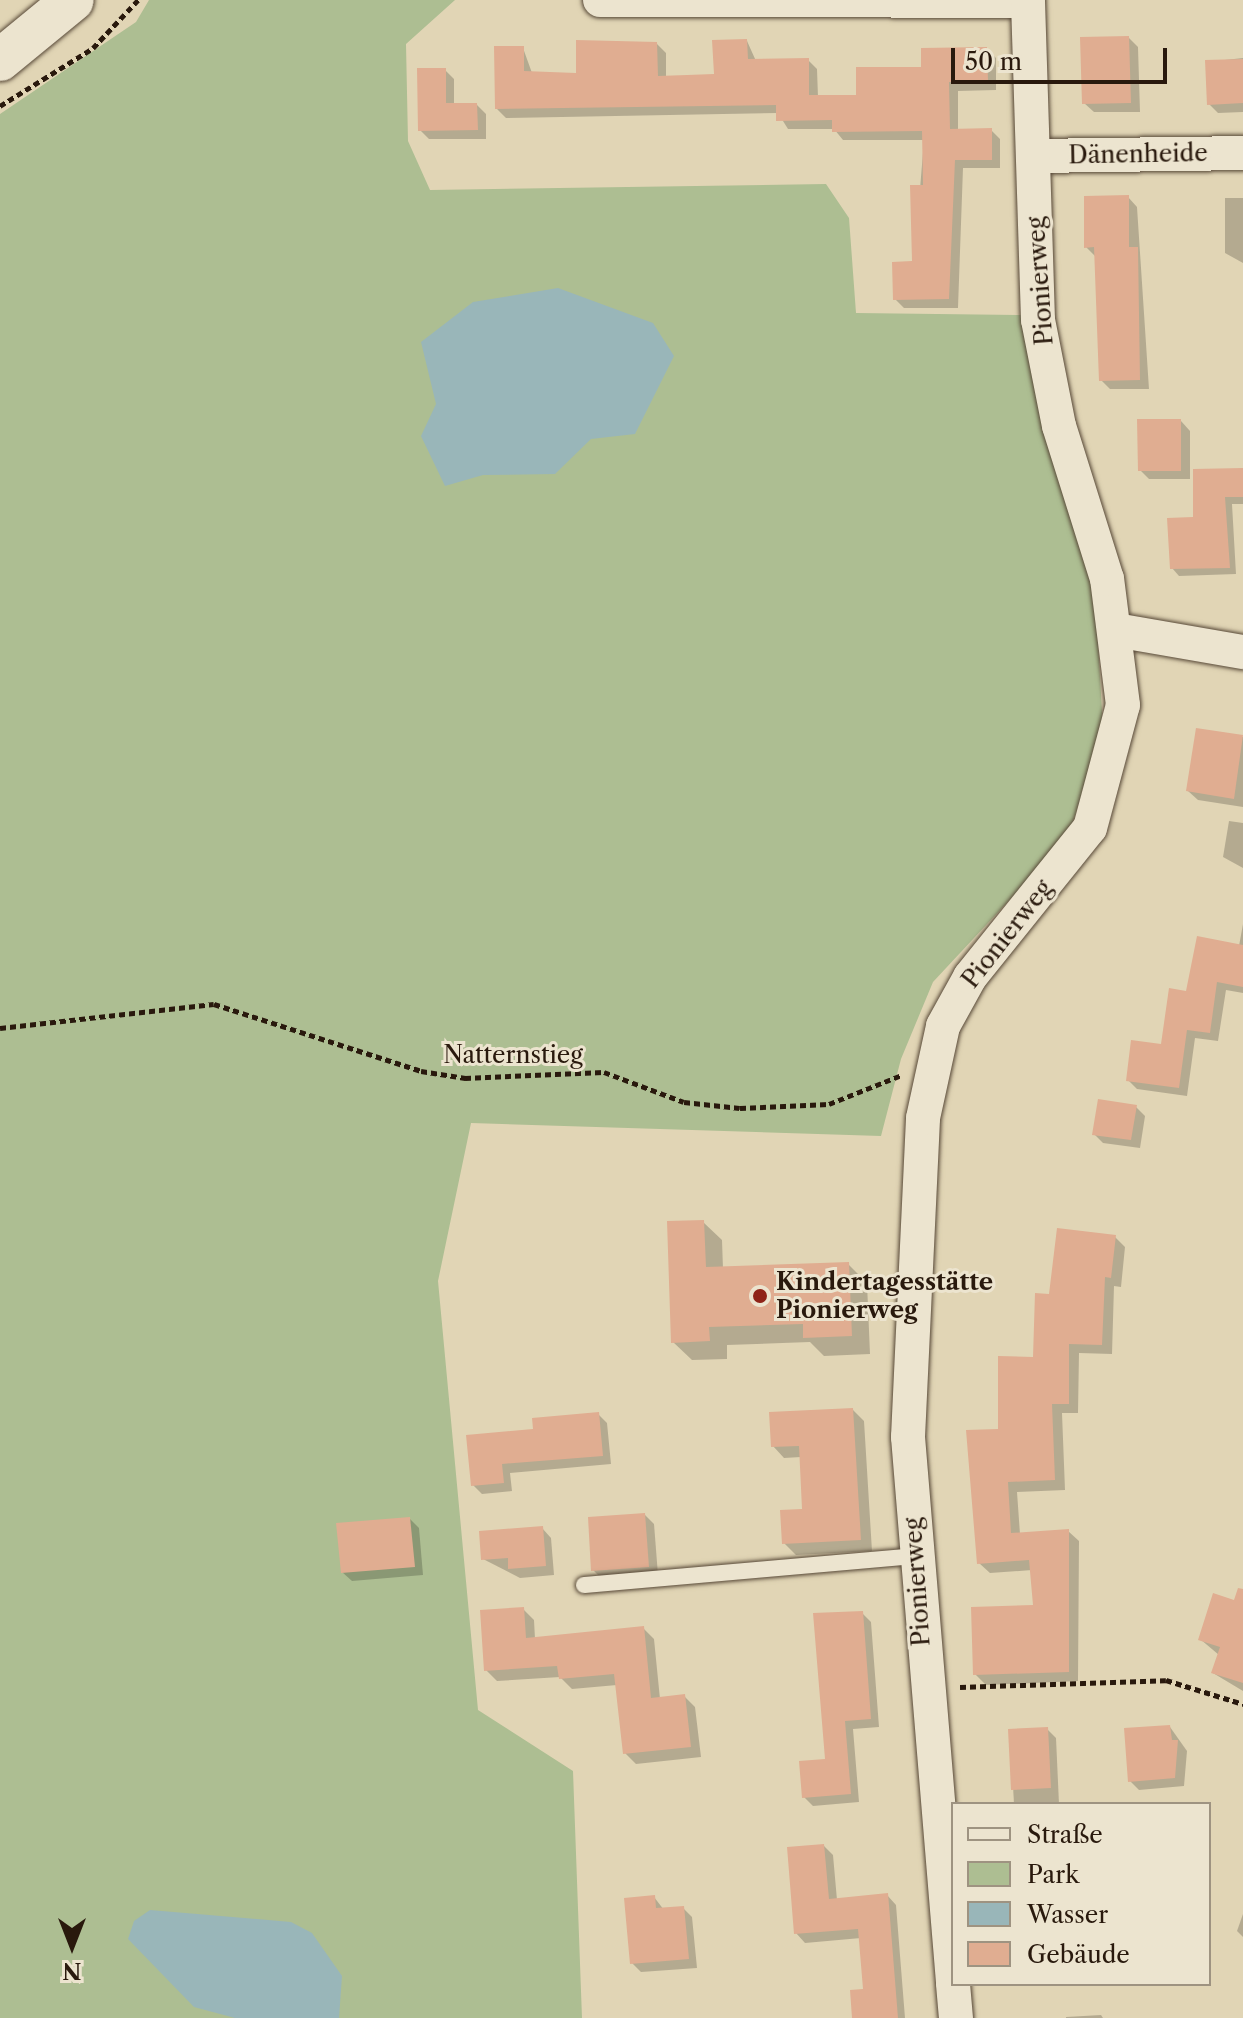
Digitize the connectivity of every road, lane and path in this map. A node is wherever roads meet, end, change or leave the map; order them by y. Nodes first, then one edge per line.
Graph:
1 (73, 0) edge
2 (138, 0) edge
3 (600, 0) edge
4 (1028, 0) edge
5 (0, 60) edge
6 (0, 106) edge
7 (1243, 153) edge
8 (1033, 156) junction
9 (1115, 630) junction
10 (1243, 652) edge
11 (0, 1028) edge
12 (930, 1075) junction
13 (915, 1556) junction
14 (584, 1585) dead end
15 (924, 1689) junction
16 (1243, 1704) edge
17 (951, 1963) edge
18 (953, 1986) edge
19 (956, 2018) edge

1 - 5 street
2 - 6 path
3 - 4 street
4 - 8 street, Pionierweg
7 - 8 street, Dänenheide
8 - 9 street, Pionierweg
9 - 10 street
9 - 12 street, Pionierweg
11 - 12 path, Natternstieg
12 - 13 street, Pionierweg
13 - 14 lane
13 - 15 street, Pionierweg
15 - 16 path
15 - 17 street, Pionierweg
18 - 19 street, Pionierweg

